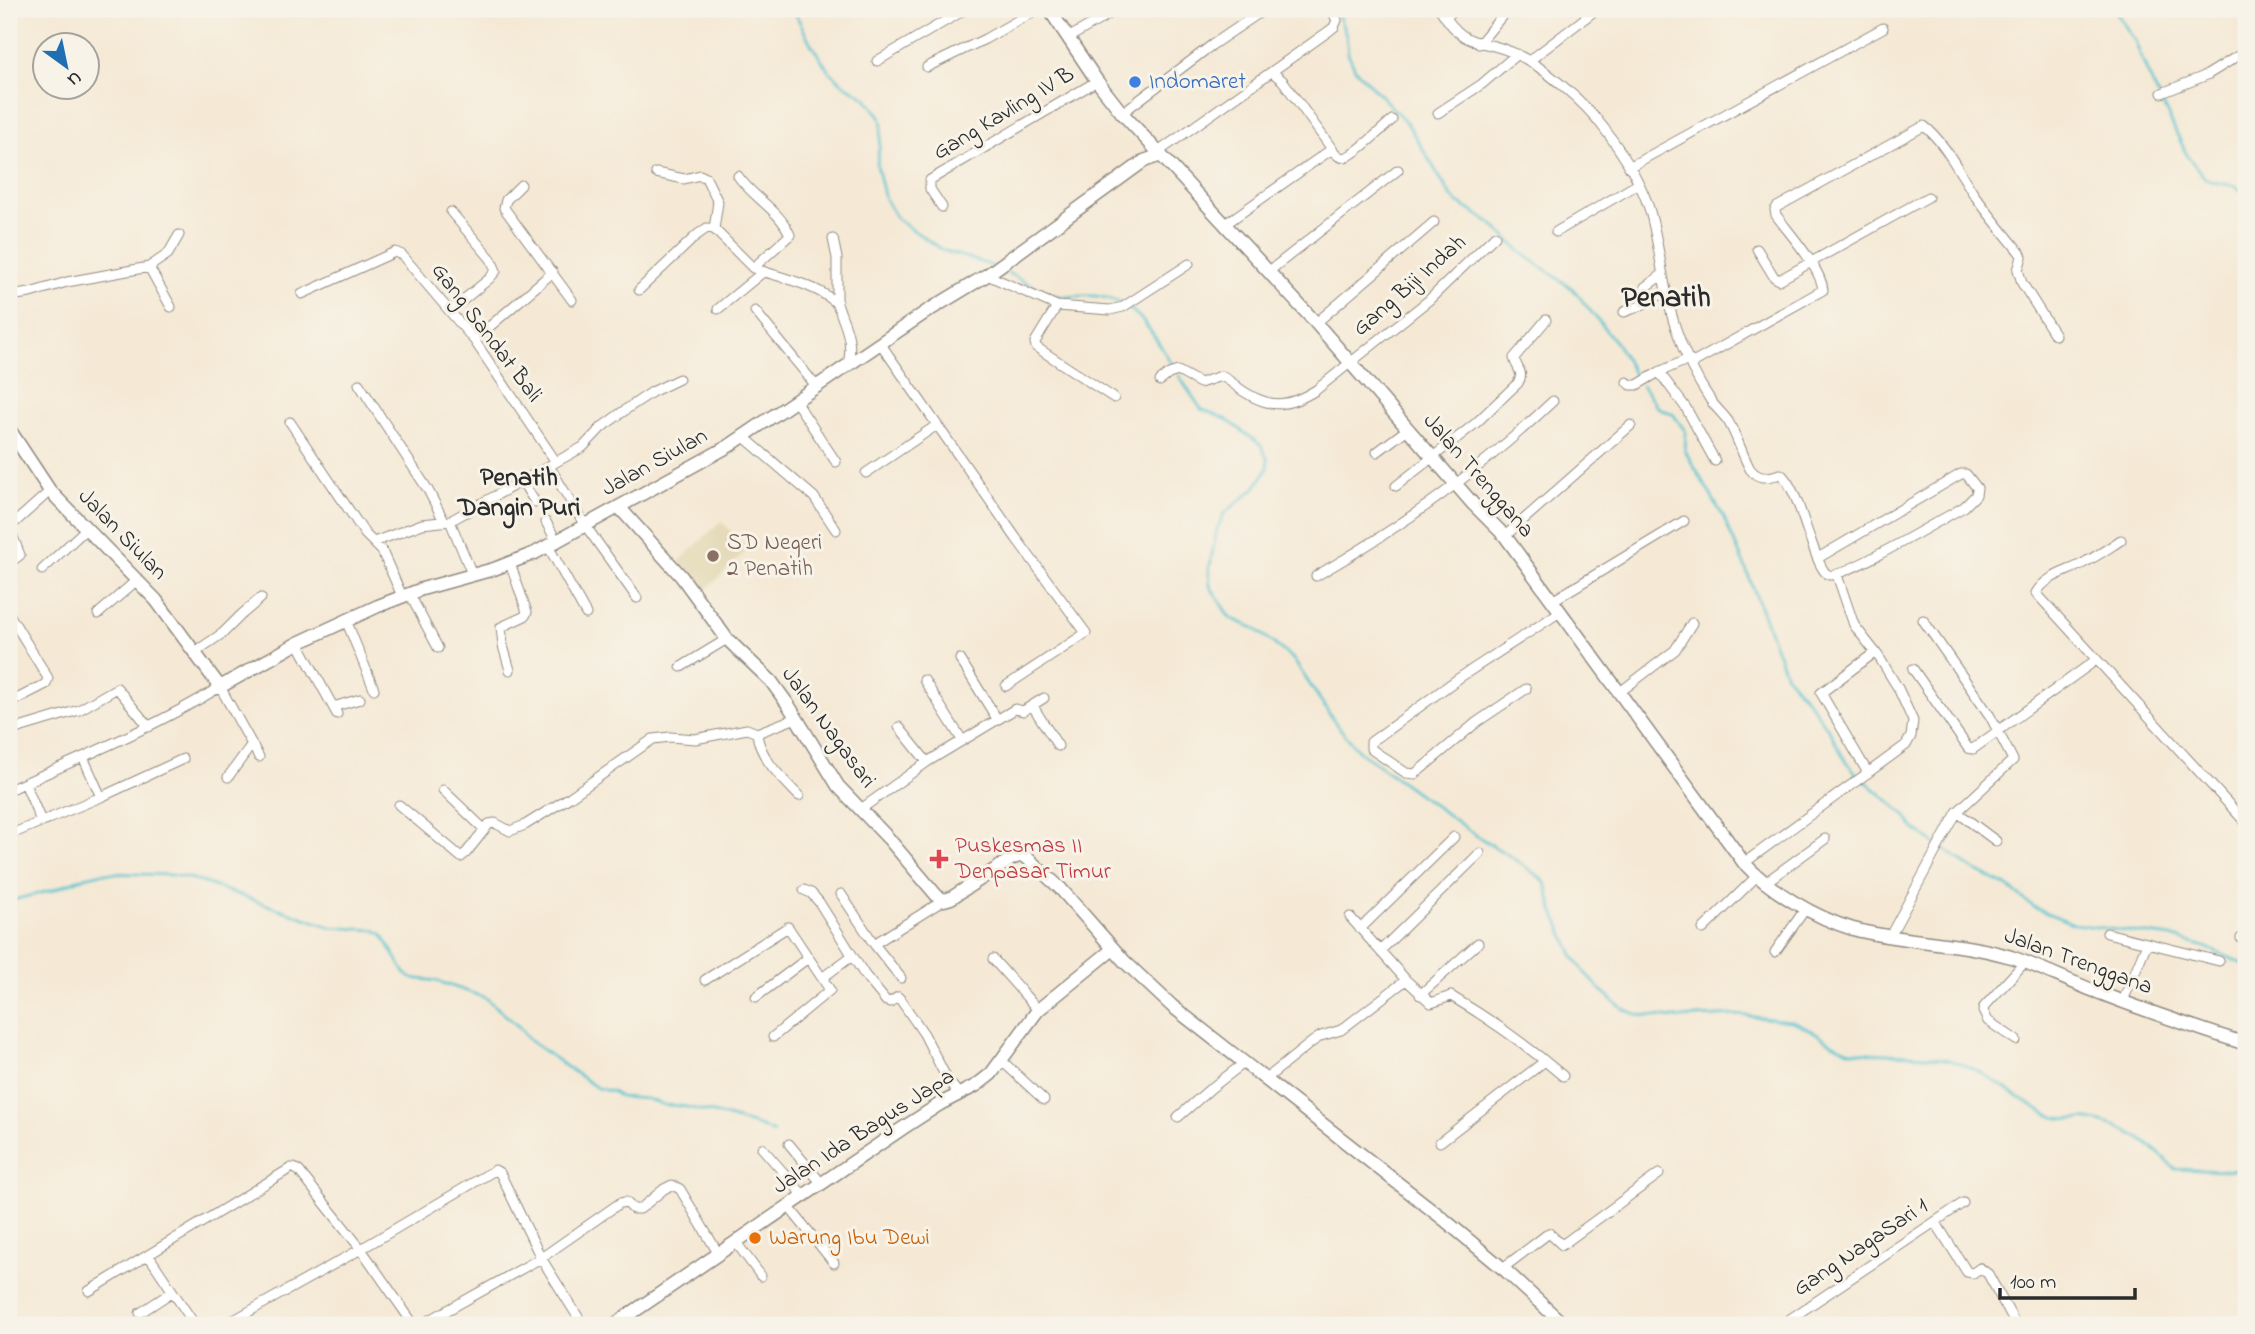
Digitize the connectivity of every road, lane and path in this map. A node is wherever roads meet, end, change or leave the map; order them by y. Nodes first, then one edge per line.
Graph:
1 (966, 9) edge
2 (1118, 9) edge
3 (1265, 9) edge
4 (1332, 9) edge
5 (1456, 9) edge
6 (1597, 9) edge
7 (1049, 10) edge
8 (1506, 11) dead end
9 (1442, 13) edge
10 (1883, 28) dead end
11 (1068, 37) junction
12 (1479, 44) junction
13 (2246, 51) edge
14 (1517, 54) junction
15 (877, 61) dead end
16 (1529, 61) junction
17 (927, 67) dead end
18 (1272, 72) junction
19 (1097, 81) junction
20 (2162, 93) dead end
21 (1122, 113) junction
22 (1438, 113) dead end
23 (1392, 120) dead end
24 (1332, 149) junction
25 (1157, 152) junction
26 (1629, 167) junction
27 (1398, 170) dead end
28 (656, 173) dead end
29 (738, 176) dead end
30 (1638, 184) junction
31 (521, 185) dead end
32 (1928, 197) dead end
33 (942, 207) dead end
34 (451, 212) dead end
35 (1434, 222) dead end
36 (1224, 225) junction
37 (714, 229) junction
38 (1556, 232) dead end
39 (179, 235) dead end
40 (1495, 236) dead end
41 (833, 239) dead end
42 (1757, 249) dead end
43 (1811, 263) junction
44 (1189, 264) dead end
45 (149, 267) junction
46 (758, 270) junction
47 (992, 271) junction
48 (553, 272) junction
49 (1268, 272) junction
50 (1662, 275) junction
51 (1645, 287) dead end
52 (639, 290) dead end
53 (1665, 292) junction
54 (302, 294) dead end
55 (9, 296) edge
56 (572, 300) dead end
57 (837, 303) junction
58 (1058, 306) junction
59 (171, 307) dead end
60 (718, 309) dead end
61 (451, 310) junction
62 (755, 311) dead end
63 (1624, 312) dead end
64 (1546, 320) dead end
65 (1316, 323) junction
66 (2055, 335) dead end
67 (474, 340) junction
68 (877, 346) junction
69 (1690, 362) junction
70 (851, 363) junction
71 (1350, 363) junction
72 (1659, 372) junction
73 (679, 379) dead end
74 (1160, 381) dead end
75 (1627, 382) dead end
76 (359, 384) dead end
77 (817, 387) junction
78 (1114, 398) dead end
79 (1553, 401) dead end
80 (796, 402) junction
81 (290, 422) dead end
82 (937, 425) junction
83 (1631, 425) dead end
84 (1409, 428) junction
85 (9, 429) edge
86 (744, 437) junction
87 (1377, 452) dead end
88 (1432, 457) junction
89 (1715, 461) dead end
90 (836, 462) dead end
91 (552, 464) junction
92 (866, 473) dead end
93 (522, 481) junction
94 (1457, 485) junction
95 (1396, 486) dead end
96 (50, 491) junction
97 (535, 502) dead end
98 (619, 507) junction
99 (447, 521) junction
100 (1684, 521) dead end
101 (546, 522) dead end
102 (585, 525) junction
103 (87, 528) junction
104 (836, 530) dead end
105 (1505, 536) junction
106 (2121, 540) dead end
107 (374, 542) junction
108 (553, 544) junction
109 (1818, 558) junction
110 (9, 563) edge
111 (510, 563) junction
112 (42, 570) dead end
113 (472, 574) junction
114 (1837, 575) junction
115 (1316, 576) dead end
116 (138, 580) junction
117 (405, 595) junction
118 (261, 598) dead end
119 (637, 598) dead end
120 (1552, 601) junction
121 (1560, 612) junction
122 (9, 614) edge
123 (98, 614) dead end
124 (586, 614) dead end
125 (346, 620) junction
126 (1923, 620) dead end
127 (1692, 623) dead end
128 (727, 639) junction
129 (298, 643) junction
130 (438, 648) dead end
131 (195, 652) junction
132 (1874, 653) junction
133 (960, 659) dead end
134 (2096, 660) junction
135 (681, 667) dead end
136 (1913, 668) dead end
137 (510, 670) dead end
138 (925, 680) dead end
139 (1006, 686) dead end
140 (220, 687) junction
141 (374, 689) dead end
142 (1526, 689) dead end
143 (1620, 692) junction
144 (1044, 698) dead end
145 (360, 699) dead end
146 (9, 703) edge
147 (1032, 705) junction
148 (796, 718) junction
149 (997, 719) junction
150 (149, 727) junction
151 (899, 727) dead end
152 (9, 731) edge
153 (1998, 731) junction
154 (757, 733) junction
155 (962, 740) junction
156 (252, 744) junction
157 (1058, 746) dead end
158 (83, 757) junction
159 (259, 757) dead end
160 (183, 759) dead end
161 (927, 762) junction
162 (1868, 772) junction
163 (229, 777) dead end
164 (25, 783) junction
165 (9, 790) edge
166 (443, 790) dead end
167 (799, 796) dead end
168 (101, 797) junction
169 (399, 805) dead end
170 (861, 809) junction
171 (1957, 812) junction
172 (41, 821) junction
173 (2246, 823) edge
174 (484, 830) junction
175 (9, 835) edge
176 (1454, 837) dead end
177 (1825, 839) dead end
178 (1996, 841) dead end
179 (1480, 853) dead end
180 (1744, 863) junction
181 (1761, 879) junction
182 (804, 890) dead end
183 (841, 894) dead end
184 (944, 900) junction
185 (1806, 908) junction
186 (1350, 917) dead end
187 (1360, 929) junction
188 (1703, 929) dead end
189 (2107, 933) dead end
190 (1890, 936) junction
191 (1478, 943) dead end
192 (2147, 943) junction
193 (874, 944) junction
194 (1112, 949) junction
195 (1380, 951) junction
196 (1775, 952) dead end
197 (852, 956) junction
198 (808, 958) junction
199 (993, 959) dead end
200 (2219, 961) dead end
201 (2025, 962) junction
202 (822, 978) junction
203 (901, 978) dead end
204 (705, 980) dead end
205 (1406, 980) junction
206 (1420, 995) junction
207 (755, 997) dead end
208 (2123, 1001) junction
209 (1038, 1010) junction
210 (773, 1037) dead end
211 (2016, 1040) dead end
212 (2246, 1044) edge
213 (1001, 1060) junction
214 (1545, 1060) junction
215 (1244, 1063) junction
216 (1563, 1076) dead end
217 (1267, 1078) junction
218 (958, 1093) junction
219 (1044, 1100) dead end
220 (1178, 1117) dead end
221 (1440, 1142) dead end
222 (789, 1144) dead end
223 (762, 1148) dead end
224 (1659, 1174) dead end
225 (822, 1184) junction
226 (804, 1196) junction
227 (1963, 1203) dead end
228 (788, 1206) junction
229 (1936, 1223) junction
230 (735, 1241) junction
231 (361, 1249) junction
232 (718, 1253) junction
233 (149, 1256) junction
234 (541, 1258) junction
235 (834, 1263) dead end
236 (1503, 1268) junction
237 (761, 1276) dead end
238 (89, 1291) dead end
239 (172, 1292) junction
240 (140, 1313) dead end
241 (195, 1325) edge
242 (225, 1325) edge
243 (414, 1325) edge
244 (421, 1325) edge
245 (583, 1325) edge
246 (614, 1325) edge
247 (1564, 1325) edge
248 (1781, 1325) edge
249 (2017, 1325) edge

1 - 15 street
2 - 11 street
3 - 21 street
4 - 18 street
5 - 9 street
6 - 16 street
7 - 11 street, Jalan Trenggana
7 - 17 street
8 - 12 street
9 - 12 street
10 - 26 street
11 - 19 street, Jalan Trenggana
12 - 14 street
13 - 20 street
14 - 16 street
14 - 22 street
16 - 26 street
18 - 24 street
18 - 25 street
19 - 21 street, Jalan Trenggana
19 - 33 street, Gang Kavling IV B
21 - 25 street, Jalan Trenggana
23 - 24 street
24 - 36 street
25 - 36 street, Jalan Trenggana
25 - 47 street, Jalan Siulan
26 - 30 street
27 - 49 street
28 - 37 street
29 - 46 street
30 - 38 street
30 - 50 street
31 - 48 street
32 - 43 street
34 - 61 street
35 - 65 street
36 - 49 street, Jalan Trenggana
37 - 46 street
37 - 52 street
39 - 45 street
40 - 71 street, Gang Biji Indah
41 - 57 street
42 - 43 street
43 - 66 street
43 - 69 street
44 - 58 street
45 - 55 street
45 - 59 street
46 - 57 street
46 - 60 street
47 - 58 street
47 - 68 street, Jalan Siulan
48 - 56 street
48 - 67 street
49 - 65 street, Jalan Trenggana
50 - 51 street
50 - 53 street
53 - 63 street
53 - 69 street
54 - 61 street, Gang Sandat Bali
57 - 70 street
58 - 78 street
61 - 67 street, Gang Sandat Bali
62 - 77 street
64 - 88 street
65 - 71 street, Jalan Trenggana
67 - 91 street, Gang Sandat Bali
68 - 70 street, Jalan Siulan
68 - 82 street
69 - 72 street
69 - 109 street
70 - 77 street, Jalan Siulan
71 - 74 street, Gang Biji Indah
71 - 84 street, Jalan Trenggana
72 - 75 street
72 - 89 street
73 - 91 street
76 - 99 street
77 - 80 street, Jalan Siulan
79 - 94 street
80 - 86 street, Jalan Siulan
80 - 90 street
81 - 107 street
82 - 92 street
82 - 139 street
83 - 105 street
84 - 87 street
84 - 88 street, Jalan Trenggana
85 - 96 street, Jalan Siulan
86 - 98 street, Jalan Siulan
86 - 104 street
88 - 94 street, Jalan Trenggana
88 - 95 street
91 - 93 street
91 - 102 street, Gang Sandat Bali
93 - 97 street
93 - 99 street
94 - 105 street, Jalan Trenggana
94 - 115 street
96 - 103 street, Jalan Siulan
96 - 110 street
98 - 102 street, Jalan Siulan
98 - 128 street, Jalan Nagasari
99 - 107 street
99 - 113 street
100 - 120 street
101 - 108 street
102 - 108 street, Jalan Siulan
102 - 119 street, Gang Sandat Bali
103 - 112 street
103 - 116 street, Jalan Siulan
105 - 120 street, Jalan Trenggana
106 - 134 street
107 - 117 street
108 - 111 street, Jalan Siulan
108 - 124 street
109 - 114 street
109 - 114 street
111 - 113 street, Jalan Siulan
111 - 137 street
113 - 117 street, Jalan Siulan
114 - 132 street
116 - 123 street
116 - 131 street, Jalan Siulan
117 - 125 street, Jalan Siulan
117 - 130 street
118 - 131 street
120 - 121 street, Jalan Trenggana
121 - 142 street
121 - 143 street, Jalan Trenggana
122 - 146 street
125 - 129 street, Jalan Siulan
125 - 141 street
126 - 153 street
127 - 143 street
128 - 135 street
128 - 148 street, Jalan Nagasari
129 - 140 street, Jalan Siulan
129 - 145 street
131 - 140 street, Jalan Siulan
132 - 162 street
132 - 162 street
133 - 149 street
134 - 153 street
134 - 173 street
136 - 153 street
138 - 155 street
140 - 150 street
140 - 156 street
143 - 180 street, Jalan Trenggana
144 - 147 street
147 - 149 street
147 - 157 street
148 - 154 street
148 - 170 street, Jalan Nagasari
149 - 155 street
150 - 152 street
150 - 158 street
151 - 161 street
153 - 171 street
154 - 167 street
154 - 174 street
155 - 161 street
156 - 159 street
156 - 163 street
158 - 164 street
158 - 168 street
160 - 168 street
161 - 170 street
162 - 180 street
164 - 165 street
164 - 172 street
166 - 174 street
168 - 172 street
169 - 174 street
170 - 184 street, Jalan Nagasari
171 - 178 street
171 - 190 street
172 - 175 street
176 - 187 street
177 - 181 street
179 - 195 street
180 - 181 street, Jalan Trenggana
181 - 185 street, Jalan Trenggana
181 - 188 street
182 - 197 street
183 - 193 street
184 - 193 street
184 - 194 street
185 - 190 street, Jalan Trenggana
185 - 196 street
186 - 187 street
187 - 195 street
189 - 192 street
190 - 201 street, Jalan Trenggana
191 - 206 street
192 - 200 street
192 - 208 street
193 - 203 street
194 - 209 street, Jalan Ida Bagus Japa
194 - 215 street
195 - 205 street
197 - 202 street
197 - 218 street
198 - 202 street
198 - 204 street
198 - 207 street
199 - 209 street
201 - 208 street, Jalan Trenggana
201 - 211 street
202 - 210 street
205 - 206 street
205 - 217 street
206 - 214 street
208 - 212 street, Jalan Trenggana
209 - 213 street, Jalan Ida Bagus Japa
213 - 218 street, Jalan Ida Bagus Japa
213 - 219 street
214 - 216 street
214 - 221 street
215 - 217 street
215 - 220 street
217 - 236 street
218 - 225 street, Jalan Ida Bagus Japa
222 - 225 street
223 - 226 street
224 - 236 street
225 - 226 street, Jalan Ida Bagus Japa
226 - 228 street, Jalan Ida Bagus Japa
227 - 229 street, Gang NagaSari 1
228 - 230 street, Jalan Ida Bagus Japa
228 - 235 street
229 - 248 street, Gang NagaSari 1
229 - 249 street
230 - 232 street, Jalan Ida Bagus Japa
230 - 237 street
231 - 233 street
231 - 234 street
231 - 242 street
231 - 243 street
232 - 234 street
232 - 246 street, Jalan Ida Bagus Japa
233 - 238 street
233 - 239 street
234 - 244 street
234 - 245 street
236 - 247 street
239 - 240 street
239 - 241 street

